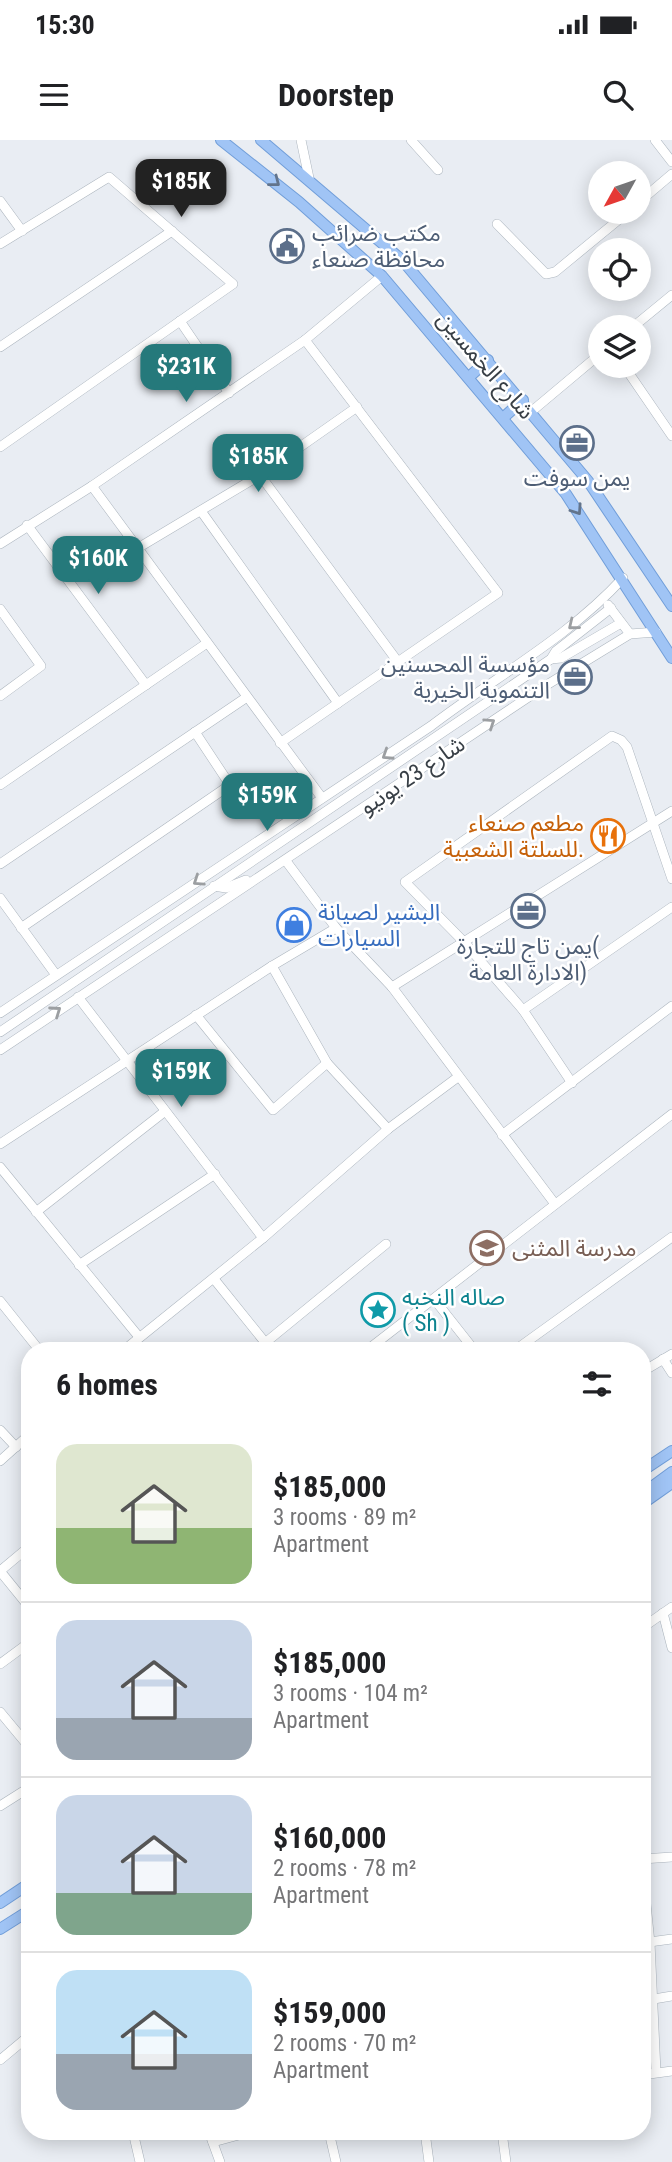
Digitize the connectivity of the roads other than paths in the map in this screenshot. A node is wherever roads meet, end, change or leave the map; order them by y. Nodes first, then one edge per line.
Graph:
1 (221, 140) edge
2 (261, 140) edge
3 (301, 140) edge
4 (411, 140) edge
5 (655, 140) edge
6 (672, 162) edge
7 (438, 170) dead end
8 (672, 174) edge
9 (309, 178) junction
10 (651, 192) edge
11 (0, 201) edge
12 (497, 224) dead end
13 (613, 224) edge
14 (22, 231) junction
15 (172, 231) junction
16 (0, 244) edge
17 (382, 276) junction
18 (672, 295) edge
19 (648, 315) edge
20 (180, 321) junction
21 (305, 340) junction
22 (0, 347) edge
23 (488, 360) junction
24 (588, 364) edge
25 (469, 377) junction
26 (632, 378) edge
27 (229, 393) junction
28 (523, 400) junction
29 (357, 407) junction
30 (532, 411) junction
31 (504, 417) junction
32 (672, 436) edge
33 (0, 447) edge
34 (260, 475) junction
35 (92, 486) junction
36 (201, 511) junction
37 (27, 525) junction
38 (0, 544) edge
39 (138, 548) junction
40 (623, 578) junction
41 (603, 599) junction
42 (672, 606) edge
43 (611, 608) junction
44 (0, 610) edge
45 (621, 623) junction
46 (656, 632) junction
47 (630, 634) junction
48 (207, 643) junction
49 (672, 658) edge
50 (551, 659) junction
51 (398, 662) junction
52 (146, 685) junction
53 (0, 696) edge
54 (247, 697) junction
55 (338, 703) junction
56 (195, 732) junction
57 (280, 743) junction
58 (0, 785) edge
59 (322, 798) junction
60 (672, 811) edge
61 (651, 823) junction
62 (286, 861) junction
63 (0, 864) edge
64 (672, 878) edge
65 (255, 879) junction
66 (214, 886) junction
67 (0, 898) edge
68 (672, 907) edge
69 (21, 928) junction
70 (337, 928) junction
71 (464, 942) junction
72 (272, 966) junction
73 (56, 975) junction
74 (391, 987) junction
75 (78, 997) junction
76 (672, 1006) edge
77 (523, 1010) junction
78 (0, 1013) edge
79 (196, 1015) junction
80 (0, 1031) edge
81 (0, 1050) edge
82 (125, 1062) junction
83 (327, 1063) junction
84 (458, 1077) junction
85 (572, 1083) junction
86 (164, 1112) junction
87 (672, 1114) edge
88 (388, 1129) junction
89 (502, 1135) junction
90 (0, 1144) edge
91 (0, 1167) edge
92 (215, 1174) junction
93 (555, 1204) junction
94 (36, 1212) junction
95 (672, 1237) edge
96 (263, 1238) junction
97 (386, 1244) dead end
98 (79, 1265) junction
99 (214, 1279) junction
100 (434, 1299) junction
101 (0, 1301) edge
102 (139, 1337) junction
103 (33, 1342) edge
104 (133, 1342) edge
105 (264, 1342) edge
106 (274, 1342) edge
107 (379, 1342) edge
108 (468, 1342) edge
109 (526, 1342) edge
110 (667, 1357) edge
111 (651, 1367) edge
112 (672, 1373) edge
113 (0, 1430) edge
114 (21, 1442) edge
115 (16, 1447) junction
116 (672, 1451) edge
117 (0, 1461) edge
118 (651, 1465) edge
119 (672, 1472) edge
120 (672, 1483) edge
121 (651, 1487) edge
122 (651, 1498) edge
123 (21, 1554) edge
124 (0, 1571) edge
125 (21, 1597) edge
126 (672, 1607) edge
127 (663, 1613) junction
128 (651, 1622) edge
129 (672, 1648) edge
130 (21, 1649) edge
131 (0, 1664) edge
132 (0, 1712) edge
133 (21, 1737) edge
134 (21, 1793) edge
135 (0, 1807) edge
136 (672, 1857) edge
137 (651, 1858) edge
138 (21, 1889) edge
139 (0, 1903) edge
140 (21, 1916) edge
141 (0, 1929) edge
142 (672, 1939) edge
143 (651, 1942) edge
144 (651, 1979) edge
145 (672, 1996) edge
146 (651, 2000) edge
147 (654, 2000) junction
148 (21, 2042) edge
149 (0, 2060) edge
150 (672, 2071) edge
151 (656, 2073) junction
152 (651, 2074) edge
153 (135, 2140) edge
154 (220, 2140) edge
155 (331, 2140) edge
156 (426, 2140) edge
157 (503, 2140) edge
158 (213, 2142) joint
159 (139, 2162) edge
160 (220, 2162) edge
161 (336, 2162) edge
162 (429, 2162) edge
163 (506, 2162) edge

1 -> 17 main road, شارع الخمسين
2 - 9 main road, شارع الخمسين
3 - 9 street
4 - 7 street
5 - 6 street
8 - 10 street
9 - 23 main road, شارع الخمسين
11 - 14 street
12 - 13 street
14 - 15 street
14 - 16 street
15 - 20 street
15 - 22 street
17 - 21 street
17 - 25 main road, شارع الخمسين
18 - 19 street
20 - 27 street
20 - 33 street
21 - 27 street
21 - 29 street
23 - 25 main road
23 - 28 main road, شارع الخمسين
24 - 30 street
25 - 31 main road, شارع الخمسين
26 - 32 street
27 - 35 street
28 - 30 main road, شارع الخمسين
28 - 31 main road
29 - 34 street
29 - 51 street
30 - 42 main road, شارع الخمسين
31 -> 40 main road, شارع الخمسين
34 - 36 street
34 - 51 street
35 - 37 street
35 - 39 street
36 - 39 street
36 - 55 street
37 - 38 street
37 - 52 street
39 - 48 street
40 - 41 street, شارع 23 يونيو
40 - 46 main road, شارع الخمسين
41 - 43 street
41 -> 59 street, شارع 23 يونيو
43 - 45 street
43 - 50 street
44 - 53 street
45 - 47 street
45 - 50 street
46 - 47 street, شارع 23 يونيو
46 - 49 main road, شارع الخمسين
62 -> 47 street, شارع 23 يونيو
48 - 52 street
48 - 54 street
50 - 66 street
51 - 55 street
52 - 58 street
54 - 56 street
54 - 57 street
55 - 57 street
56 - 63 street
56 - 69 street
57 - 59 street
59 -> 73 street, شارع 23 يونيو
60 - 61 street
61 - 64 street
61 - 71 street
61 - 71 street
62 - 65 street, شارع 23 يونيو
62 - 70 street
65 - 66 street
65 - 75 street, شارع 23 يونيو
66 - 80 street
67 - 69 street
68 - 77 street
69 - 73 street
70 - 72 street
70 - 74 street
71 - 74 street
71 - 77 street
72 - 79 street
72 - 83 street
73 - 78 street, شارع 23 يونيو
74 - 84 street
81 -> 75 street, شارع 23 يونيو
75 - 82 street
76 - 85 street
77 - 85 street
79 - 82 street
79 - 83 street
82 - 86 street
82 - 90 street
83 - 88 street
84 - 88 street
84 - 89 street
85 - 89 street
86 - 92 street
86 - 94 street
87 - 93 street
88 - 96 street
89 - 93 street
91 - 94 street
92 - 96 street
92 - 98 street
93 - 100 street
94 - 98 street
95 - 109 street
96 - 99 street
97 - 106 street
98 - 102 street
99 - 102 street
99 - 105 street
100 - 107 street
100 - 108 street
101 - 103 street
102 - 104 street
110 - 111 street
110 - 112 street
113 - 115 street
114 - 115 street
115 - 117 street
116 - 118 main road
119 - 121 main road
120 - 122 main road
123 - 124 street
124 - 125 street
126 - 127 street
127 - 128 street
127 - 129 street
130 - 131 street
132 - 133 street
134 - 135 street
136 - 137 street
138 - 139 main road
140 - 141 main road
142 - 143 street
144 - 147 street
145 - 147 street
146 - 147 street
147 - 151 street
148 - 149 street
150 - 151 street
151 - 152 street
153 - 159 street
154 - 158 street
155 - 161 street
156 - 162 street
157 - 163 street
158 - 160 street

